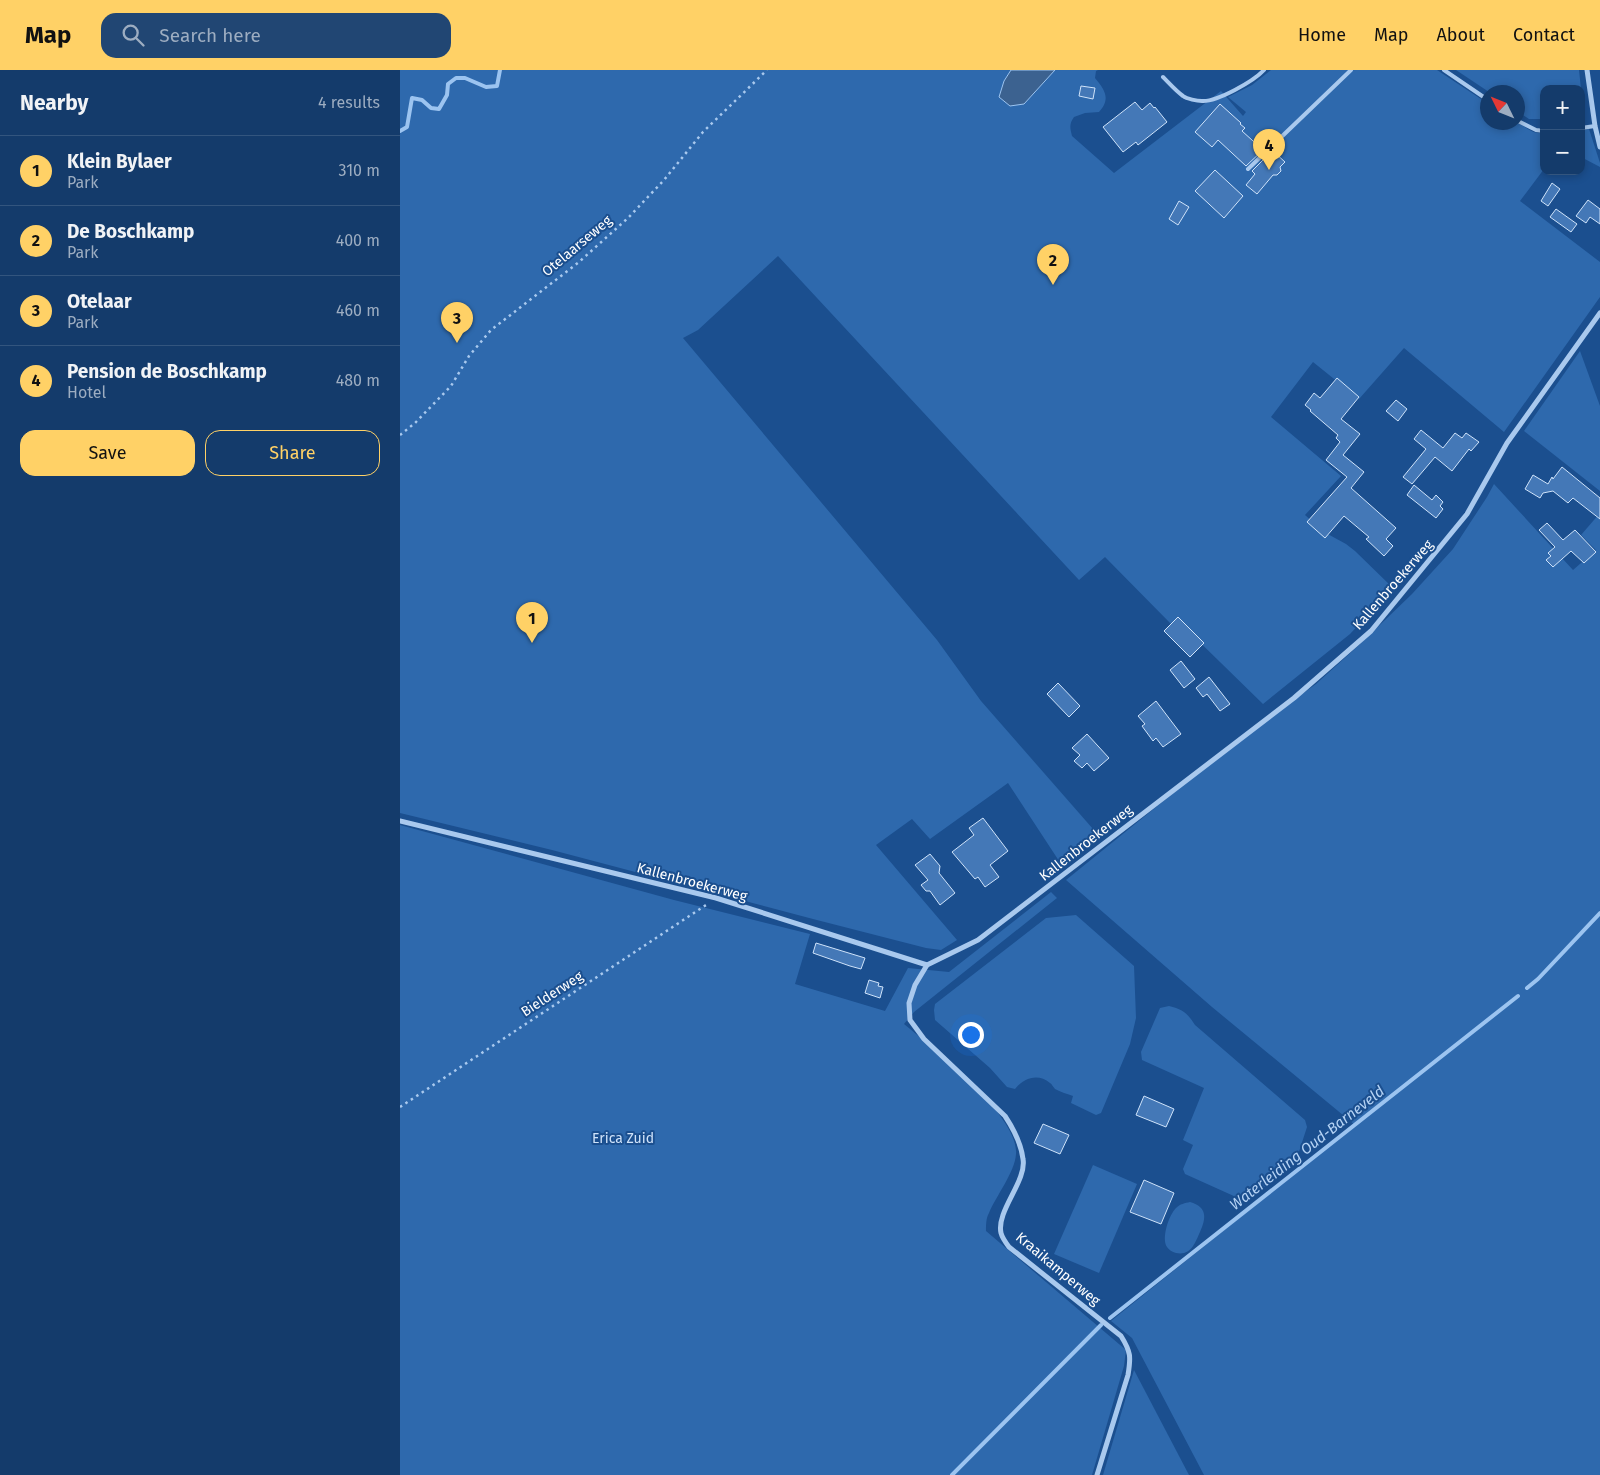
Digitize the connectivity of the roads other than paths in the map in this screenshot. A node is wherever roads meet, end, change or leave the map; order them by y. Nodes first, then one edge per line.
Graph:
1 (1264, 70) edge
2 (1351, 70) edge
3 (1444, 70) edge
4 (1587, 70) edge
5 (1163, 77) dead end
6 (1480, 95) edge
7 (1525, 124) edge
8 (1595, 126) junction
9 (1585, 127) edge
10 (1540, 130) edge
11 (1600, 147) edge
12 (1248, 169) dead end
13 (1600, 313) edge
14 (400, 820) edge
15 (927, 965) junction
16 (1097, 1475) edge

1 - 5 lane
2 - 12 lane
3 - 6 lane
4 - 8 street
7 - 10 lane
8 - 9 lane
8 - 11 street
13 - 15 street, Kallenbroekerweg
14 - 15 street, Kallenbroekerweg
15 - 16 street, Kraaikamperweg

